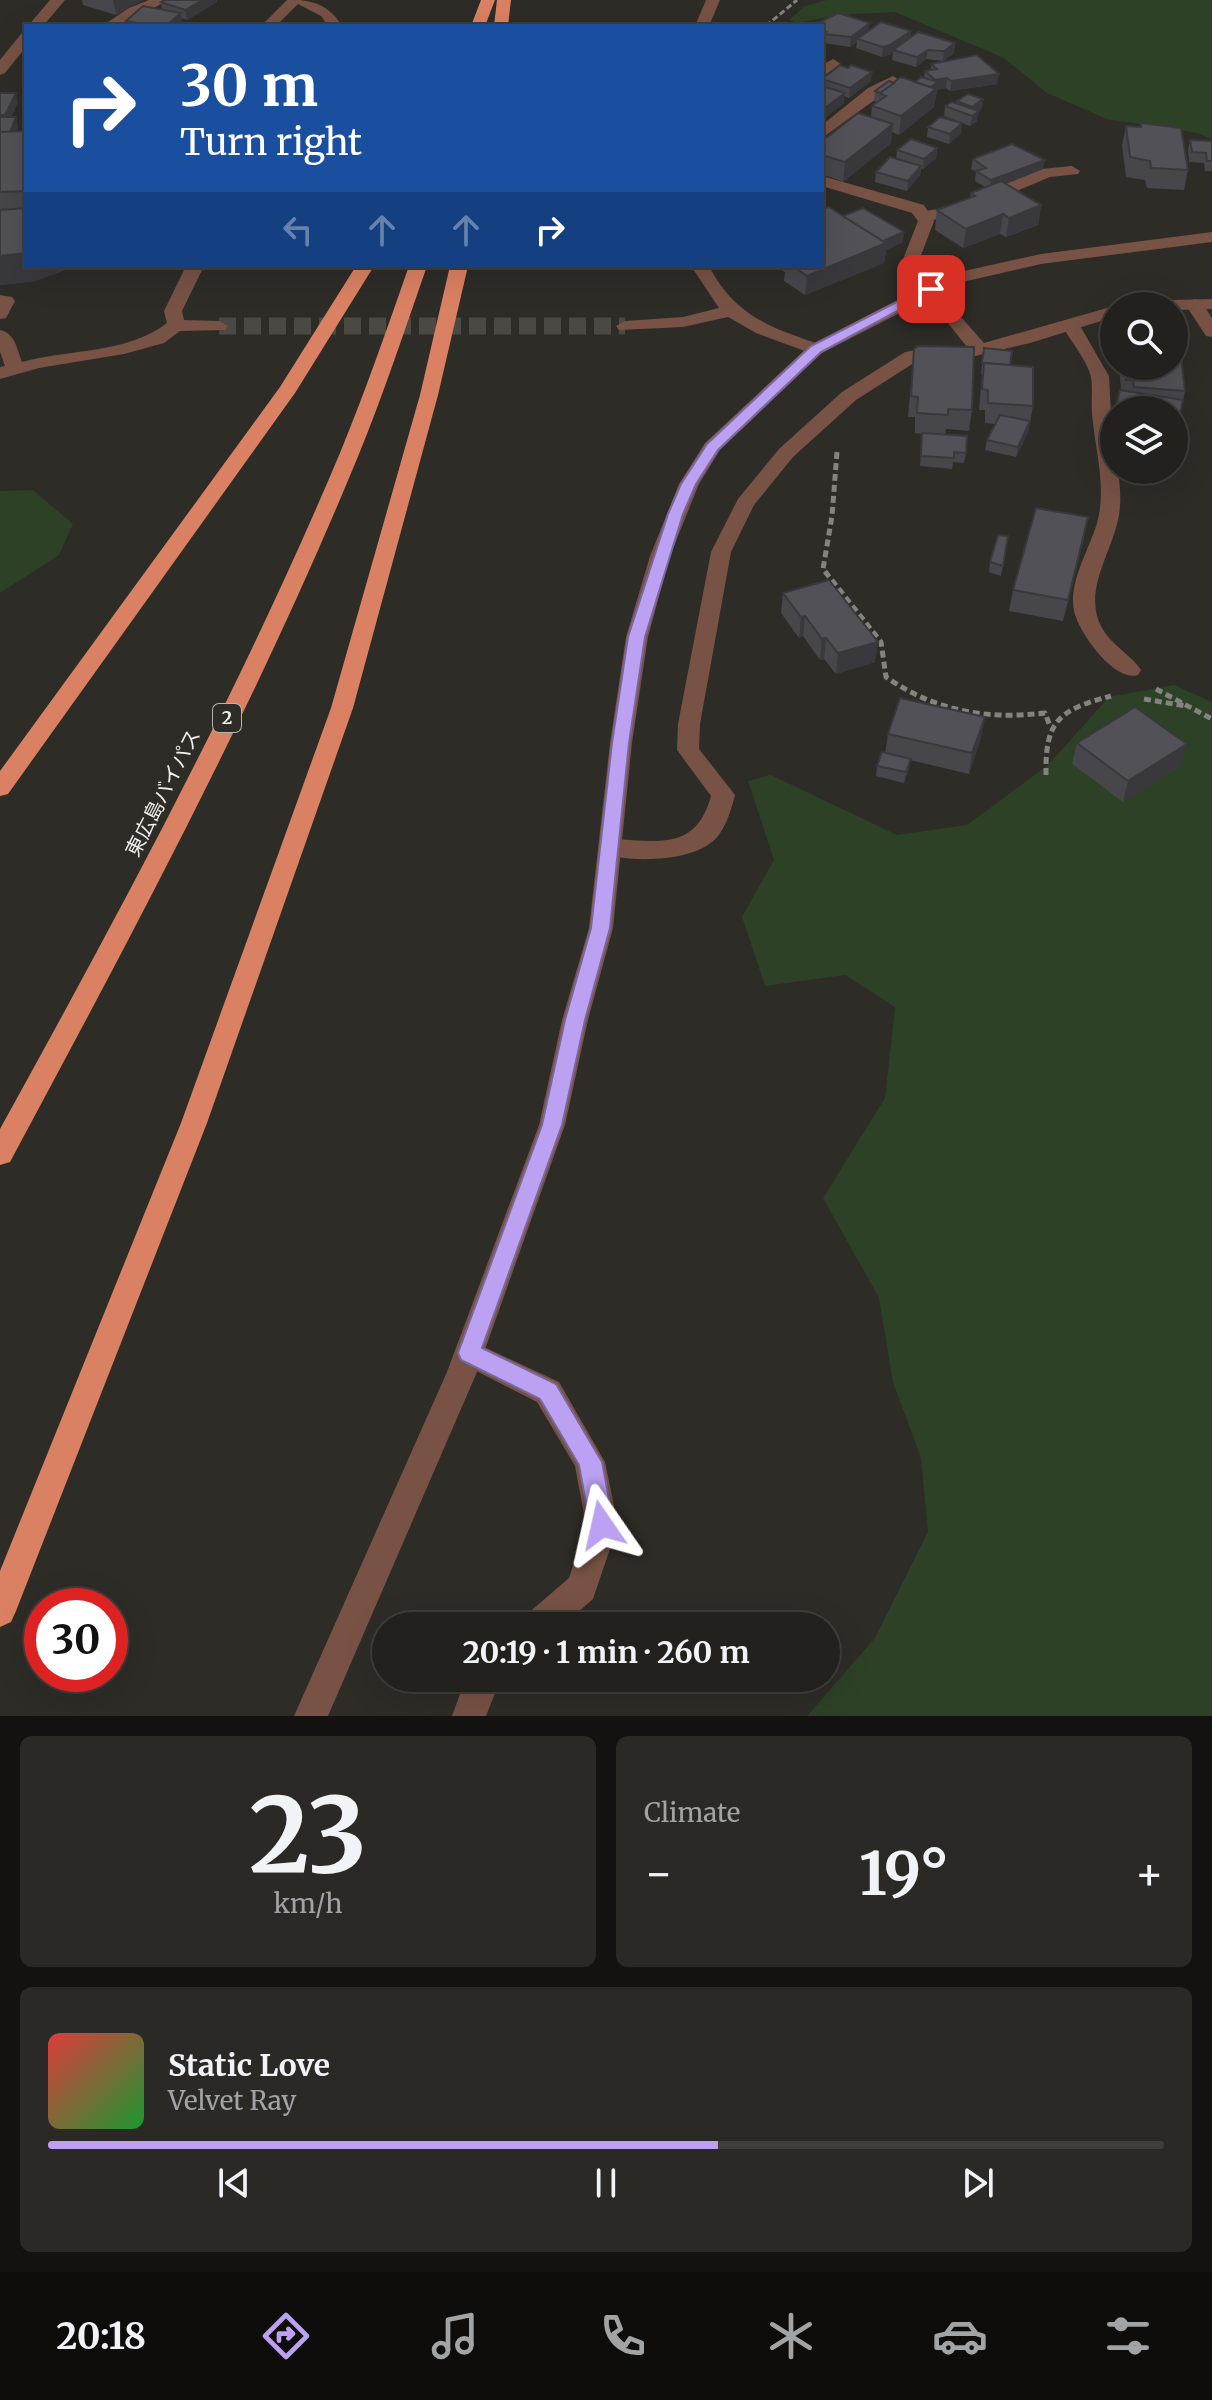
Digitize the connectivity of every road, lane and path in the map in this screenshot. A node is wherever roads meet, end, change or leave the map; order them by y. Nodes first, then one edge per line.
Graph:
1 (58, 0) edge
2 (162, 0) edge
3 (296, 0) edge
4 (488, 0) edge
5 (496, 0) edge
6 (504, 0) edge
7 (713, 0) edge
8 (797, 0) edge
9 (37, 24) edge
10 (112, 24) edge
11 (270, 24) edge
12 (334, 24) edge
13 (479, 24) edge
14 (490, 24) edge
15 (501, 24) edge
16 (703, 24) edge
17 (768, 24) edge
18 (24, 40) edge
19 (0, 70) edge
20 (893, 81) edge
21 (824, 131) edge
22 (1072, 171) dead end
23 (824, 182) edge
24 (923, 217) junction
25 (1212, 237) edge
26 (911, 262) dead end
27 (194, 268) edge
28 (364, 268) edge
29 (417, 268) edge
30 (459, 268) edge
31 (701, 268) edge
32 (0, 300) edge
33 (1203, 304) edge
34 (729, 311) junction
35 (0, 314) edge
36 (1100, 315) edge
37 (956, 322) tunnel mouth
38 (1070, 324) junction
39 (176, 325) junction
40 (219, 326) tunnel mouth
41 (625, 326) tunnel mouth
42 (1212, 332) edge
43 (0, 335) edge
44 (816, 349) junction
45 (979, 349) junction
46 (8, 371) edge
47 (849, 396) junction
48 (1130, 670) joint
49 (1118, 694) dead end
50 (1136, 697) dead end
51 (1186, 706) junction
52 (1212, 719) edge
53 (1050, 726) junction
54 (1046, 775) dead end
55 (0, 788) edge
56 (612, 848) junction
57 (0, 1154) edge
58 (469, 1353) junction
59 (0, 1611) edge
60 (554, 1612) edge
61 (477, 1692) edge
62 (311, 1716) edge
63 (469, 1716) edge

1 - 9 street
2 - 10 street
3 - 11 street
3 - 12 street
4 - 13 highway
5 - 14 highway
6 - 15 highway
7 - 16 street
8 - 17 path
18 - 19 street
20 - 21 street
22 - 24 street
23 - 24 street
24 - 26 street
25 - 44 street
27 - 39 street
28 - 55 highway
29 - 57 highway, 東広島バイパス / 2
30 - 59 highway
31 - 34 street
32 - 35 street
33 - 42 street
34 - 41 street
34 - 44 street
36 - 38 street
37 - 45 street
38 - 45 street
38 - 48 street
39 - 40 street
39 - 46 street
43 - 46 street
44 - 56 street
45 - 47 street
47 - 53 path
47 - 56 street
48 - 51 path
49 - 53 path
50 - 51 path
51 - 52 path
53 - 54 path
56 - 58 street
58 - 60 street
58 - 62 street
61 - 63 street

